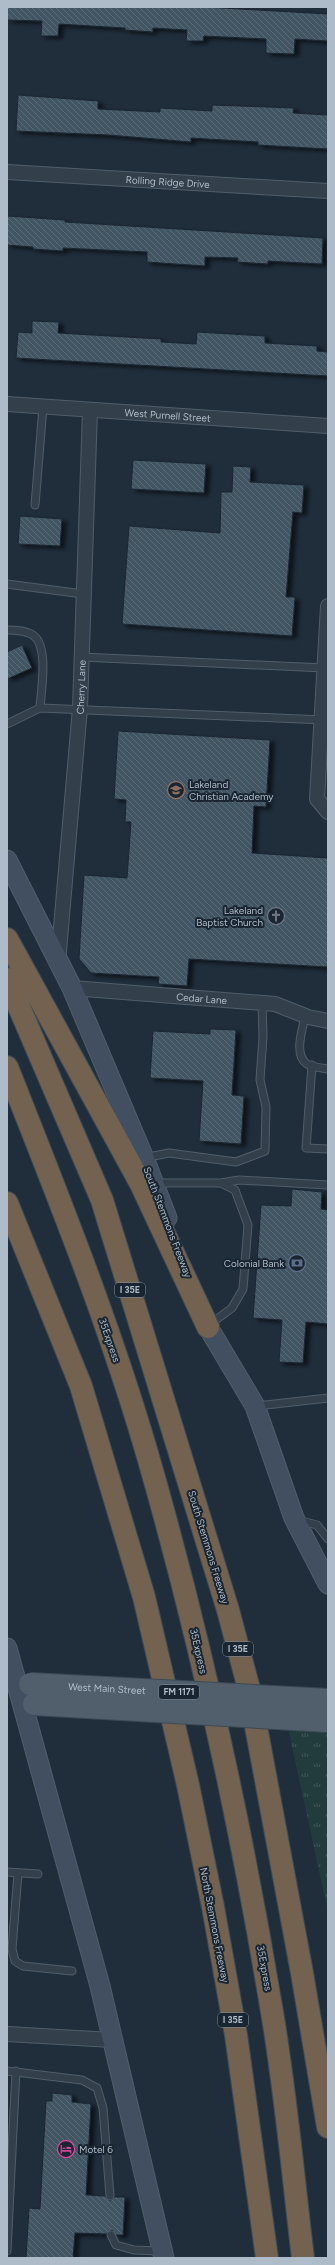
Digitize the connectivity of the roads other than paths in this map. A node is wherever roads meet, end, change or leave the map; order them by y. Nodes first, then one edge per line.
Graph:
1 (7, 172) edge
2 (328, 191) edge
3 (7, 404) edge
4 (43, 407) junction
5 (90, 410) junction
6 (328, 426) edge
7 (35, 504) dead end
8 (7, 584) edge
9 (83, 594) junction
10 (328, 606) edge
11 (7, 630) edge
12 (81, 657) junction
13 (324, 668) junction
14 (40, 708) junction
15 (80, 708) junction
16 (325, 720) edge
17 (7, 724) edge
18 (328, 812) edge
19 (7, 860) edge
20 (7, 939) edge
21 (58, 964) junction
22 (7, 979) edge
23 (72, 988) junction
24 (262, 1002) junction
25 (305, 1016) junction
26 (328, 1021) edge
27 (312, 1065) junction
28 (7, 1067) edge
29 (328, 1069) edge
30 (328, 1149) edge
31 (144, 1158) junction
32 (147, 1183) junction
33 (221, 1183) junction
34 (328, 1185) edge
35 (7, 1203) edge
36 (208, 1326) junction
37 (328, 1398) edge
38 (255, 1406) junction
39 (294, 1518) junction
40 (328, 1538) edge
41 (328, 1584) edge
42 (7, 1648) edge
43 (20, 1691) edge
44 (328, 1700) edge
45 (328, 1721) edge
46 (7, 1872) edge
47 (18, 1873) junction
48 (38, 1874) dead end
49 (72, 1971) dead end
50 (308, 2012) junction
51 (7, 2034) edge
52 (112, 2040) junction
53 (328, 2044) edge
54 (7, 2071) edge
55 (16, 2071) junction
56 (328, 2127) edge
57 (110, 2196) dead end
58 (296, 2204) junction
59 (111, 2234) dead end
60 (7, 2251) edge
61 (163, 2254) edge
62 (267, 2258) edge
63 (304, 2258) edge
64 (313, 2258) edge

1 - 2 street, Rolling Ridge Drive
3 - 4 street, West Purnell Street
4 - 5 street, West Purnell Street
4 - 7 lane
5 - 6 street, West Purnell Street
5 - 9 street, Cherry Lane
8 - 9 lane
9 - 12 street, Cherry Lane
10 - 13 street
11 - 14 lane
12 - 13 lane
12 - 15 street, Cherry Lane
13 - 16 street
14 - 15 lane
14 - 17 lane
15 - 16 lane
15 - 21 street, Cherry Lane
16 - 18 street
19 - 21 main road, South Stemmons Freeway
20 - 32 highway
21 - 23 main road, South Stemmons Freeway
22 - 50 highway, South Stemmons Freeway / I 35E
23 - 24 street, Cedar Lane
23 - 31 main road, South Stemmons Freeway
24 - 25 street, Cedar Lane
24 - 31 lane
25 - 26 street, Cedar Lane
25 - 27 lane
27 - 29 lane
27 - 30 lane
28 - 58 highway, 35Express
31 - 32 main road, South Stemmons Freeway
32 - 33 lane
32 - 36 highway
33 - 34 lane
33 - 36 lane
35 - 62 highway, North Stemmons Freeway / I 35E
36 - 38 main road
37 - 38 lane
38 - 39 main road
39 - 40 lane
39 - 41 main road
42 - 43 main road
43 - 44 main road, West Main Street / FM 1171, bridge
43 - 45 main road, West Main Street / FM 1171, bridge
43 - 52 main road
46 - 47 lane
47 - 48 lane
47 - 49 lane
50 - 53 highway
50 - 56 highway, I 35E
51 - 52 street
52 - 61 main road
54 - 55 lane
55 - 57 lane
55 - 60 lane
58 - 63 highway, 35Express
58 - 64 highway
59 - 61 lane

